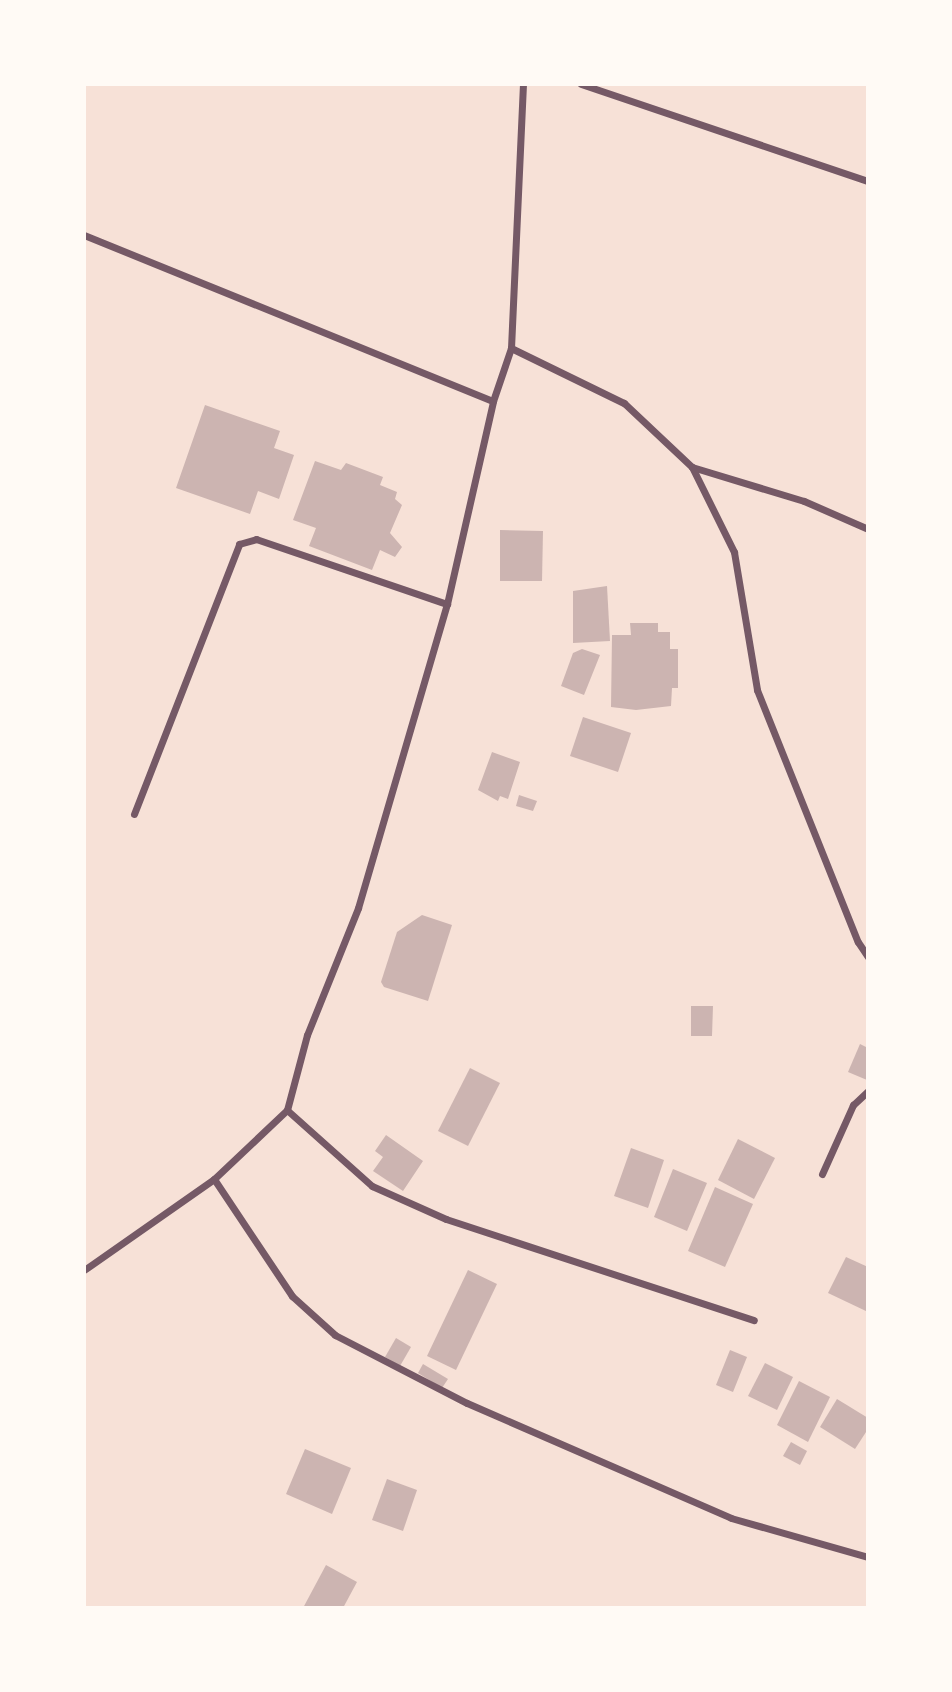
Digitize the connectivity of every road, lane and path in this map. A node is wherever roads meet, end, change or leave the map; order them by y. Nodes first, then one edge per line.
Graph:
1 (523, 84) edge
2 (581, 84) edge
3 (868, 181) edge
4 (84, 235) edge
5 (511, 348) junction
6 (493, 401) junction
7 (692, 467) junction
8 (868, 528) edge
9 (447, 604) junction
10 (134, 814) dead end
11 (868, 957) edge
12 (868, 1091) edge
13 (287, 1110) junction
14 (822, 1174) dead end
15 (214, 1179) junction
16 (84, 1270) edge
17 (754, 1320) dead end
18 (868, 1557) edge

1 - 5 street
2 - 3 street
4 - 6 street
5 - 6 street
5 - 7 street
6 - 9 street
7 - 8 street
7 - 11 street
9 - 10 street
9 - 13 street
12 - 14 street
13 - 15 street
13 - 17 street
15 - 16 street
15 - 18 street

